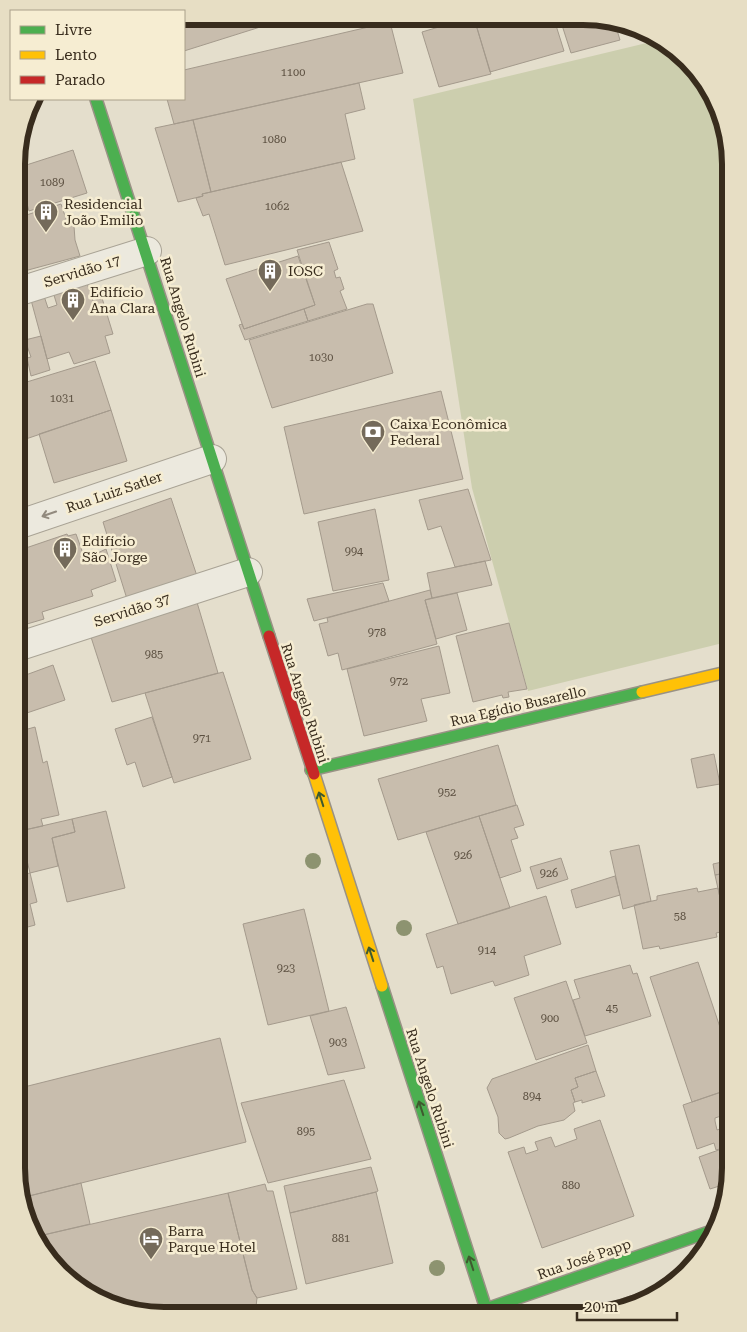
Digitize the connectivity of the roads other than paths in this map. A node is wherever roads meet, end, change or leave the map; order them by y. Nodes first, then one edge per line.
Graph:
1 (96, 100) edge
2 (146, 251) junction
3 (25, 289) edge
4 (212, 459) junction
5 (25, 522) edge
6 (248, 572) junction
7 (25, 644) edge
8 (722, 673) edge
9 (311, 770) junction
10 (705, 1233) edge
11 (485, 1307) edge
12 (501, 1307) edge

1 - 2 main road, Rua Angelo Rubini
2 - 3 street, Servidão 17
2 - 4 main road, Rua Angelo Rubini
4 -> 5 street, Rua Luiz Satler
4 - 6 main road, Rua Angelo Rubini
6 - 7 street, Servidão 37
6 - 9 main road, Rua Angelo Rubini
8 - 9 main road, Rua Egídio Busarello
11 -> 9 main road, Rua Angelo Rubini
10 - 12 main road, Rua José Papp

